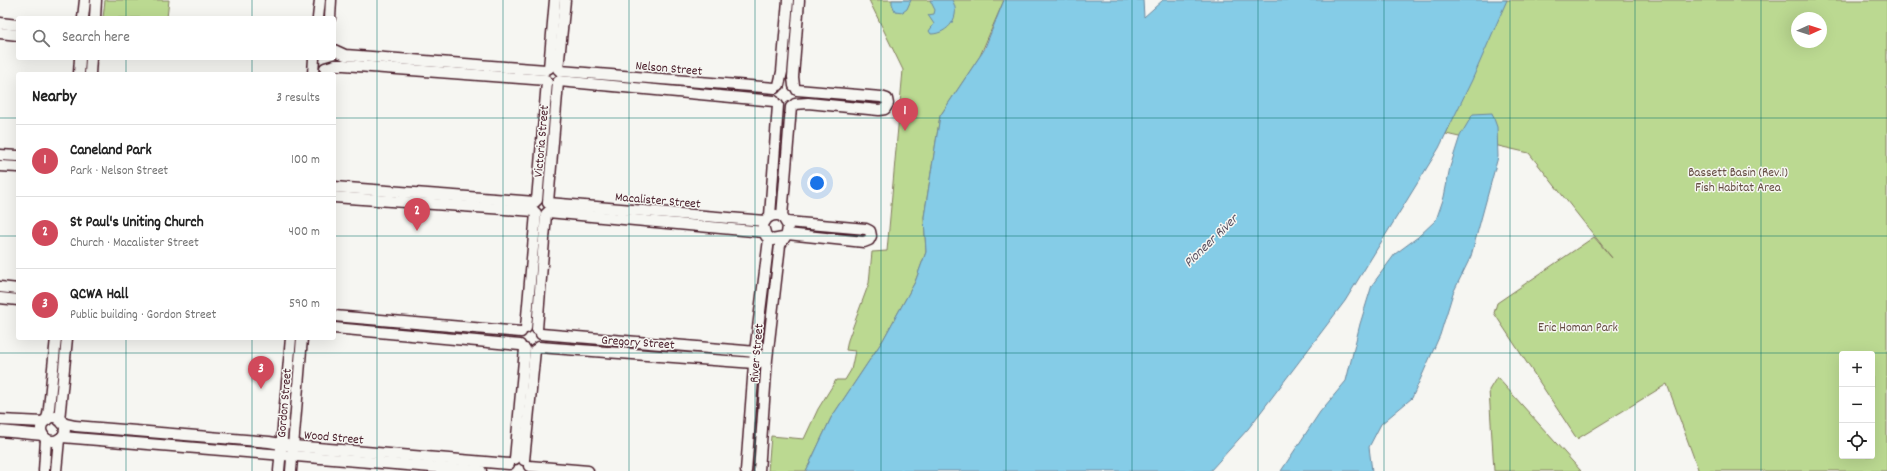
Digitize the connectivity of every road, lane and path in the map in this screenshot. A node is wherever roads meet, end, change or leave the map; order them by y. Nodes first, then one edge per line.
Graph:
1 (85, 0) edge
2 (96, 0) edge
3 (320, 0) edge
4 (331, 0) edge
5 (554, 0) edge
6 (565, 0) edge
7 (788, 0) edge
8 (799, 0) edge
9 (83, 16) edge
10 (95, 16) edge
11 (318, 16) edge
12 (330, 16) edge
13 (0, 23) edge
14 (16, 25) edge
15 (0, 33) edge
16 (16, 35) edge
17 (336, 51) edge
18 (346, 54) junction
19 (80, 60) edge
20 (91, 60) edge
21 (314, 60) edge
22 (326, 60) edge
23 (344, 65) junction
24 (325, 71) edge
25 (79, 72) edge
26 (90, 72) edge
27 (313, 72) edge
28 (555, 73) junction
29 (546, 81) junction
30 (777, 87) junction
31 (796, 88) junction
32 (776, 103) junction
33 (793, 105) junction
34 (0, 155) edge
35 (16, 156) edge
36 (0, 166) edge
37 (16, 167) edge
38 (336, 192) edge
39 (541, 207) junction
40 (767, 218) junction
41 (785, 219) junction
42 (827, 226) junction
43 (766, 236) junction
44 (785, 236) junction
45 (826, 238) junction
46 (0, 287) edge
47 (16, 289) edge
48 (0, 298) edge
49 (16, 300) edge
50 (336, 316) edge
51 (336, 328) edge
52 (524, 330) junction
53 (539, 331) junction
54 (56, 340) edge
55 (67, 340) edge
56 (291, 340) edge
57 (302, 340) edge
58 (530, 348) junction
59 (735, 350) junction
60 (755, 352) junction
61 (767, 359) junction
62 (734, 362) junction
63 (754, 364) junction
64 (0, 420) edge
65 (45, 421) junction
66 (61, 421) junction
67 (0, 431) edge
68 (44, 437) junction
69 (61, 438) junction
70 (282, 444) junction
71 (292, 451) junction
72 (281, 455) junction
73 (519, 465) edge
74 (573, 470) edge
75 (44, 471) edge
76 (56, 471) edge
77 (279, 471) edge
78 (291, 471) edge
79 (481, 471) edge
80 (588, 471) edge
81 (746, 471) edge
82 (759, 471) edge

1 - 9 street
2 - 10 street
3 - 11 street
4 - 12 street
5 - 28 street, Victoria Street
6 - 28 street, Victoria Street
7 - 30 street
8 - 31 street
13 - 14 street
15 - 16 street
17 - 18 street, Nelson Street
18 - 23 street
18 - 28 street, Nelson Street
19 - 25 street
20 - 26 street
21 - 27 street
22 - 24 street
23 - 24 street
23 - 29 street
28 - 29 street, Victoria Street
28 - 30 street, Nelson Street
28 - 32 street, Nelson Street
28 - 39 street, Victoria Street
29 - 39 street, Victoria Street
30 - 31 street
30 - 32 street
31 - 33 street
31 - 33 street
32 - 33 street
32 - 40 street
33 - 41 street
34 - 35 street
36 - 37 street
38 - 39 street, Macalister Street
39 - 40 street, Macalister Street
39 - 43 street, Macalister Street
39 - 52 street, Victoria Street
39 - 53 street, Victoria Street
40 - 41 street
40 - 43 street
41 - 42 street
41 - 44 street
42 - 45 street
42 - 45 street
43 - 44 street
43 - 60 street, River Street
44 - 45 street
44 - 61 street, River Street
46 - 47 street
48 - 49 street
50 - 52 street
51 - 58 street, Gregory Street
52 - 53 street, Gregory Street
52 - 58 street, Victoria Street
53 - 58 street, Victoria Street
53 - 59 street, Gregory Street
54 - 65 street
55 - 66 street
56 - 70 street, Gordon Street
57 - 71 street, Gordon Street
58 - 62 street, Gregory Street
58 - 73 street
59 - 60 street, Gregory Street
59 - 62 street
60 - 61 street, Gregory Street
60 - 63 street, River Street
61 - 63 street, Gregory Street
61 - 82 street, River Street
62 - 63 street, Gregory Street
63 - 81 street, River Street
64 - 65 street
65 - 66 street
65 - 68 street
66 - 69 street
66 - 70 street, Wood Street
67 - 68 street
68 - 69 street
68 - 75 street
69 - 72 street, Wood Street
69 - 76 street
70 - 71 street, Wood Street
70 - 72 street, Gordon Street
71 - 72 street, Wood Street
71 - 73 street, Wood Street
71 - 78 street, Gordon Street
71 - 79 street, Wood Street
72 - 77 street, Gordon Street
73 - 74 street, Wood Street
74 - 80 street, Wood Street

